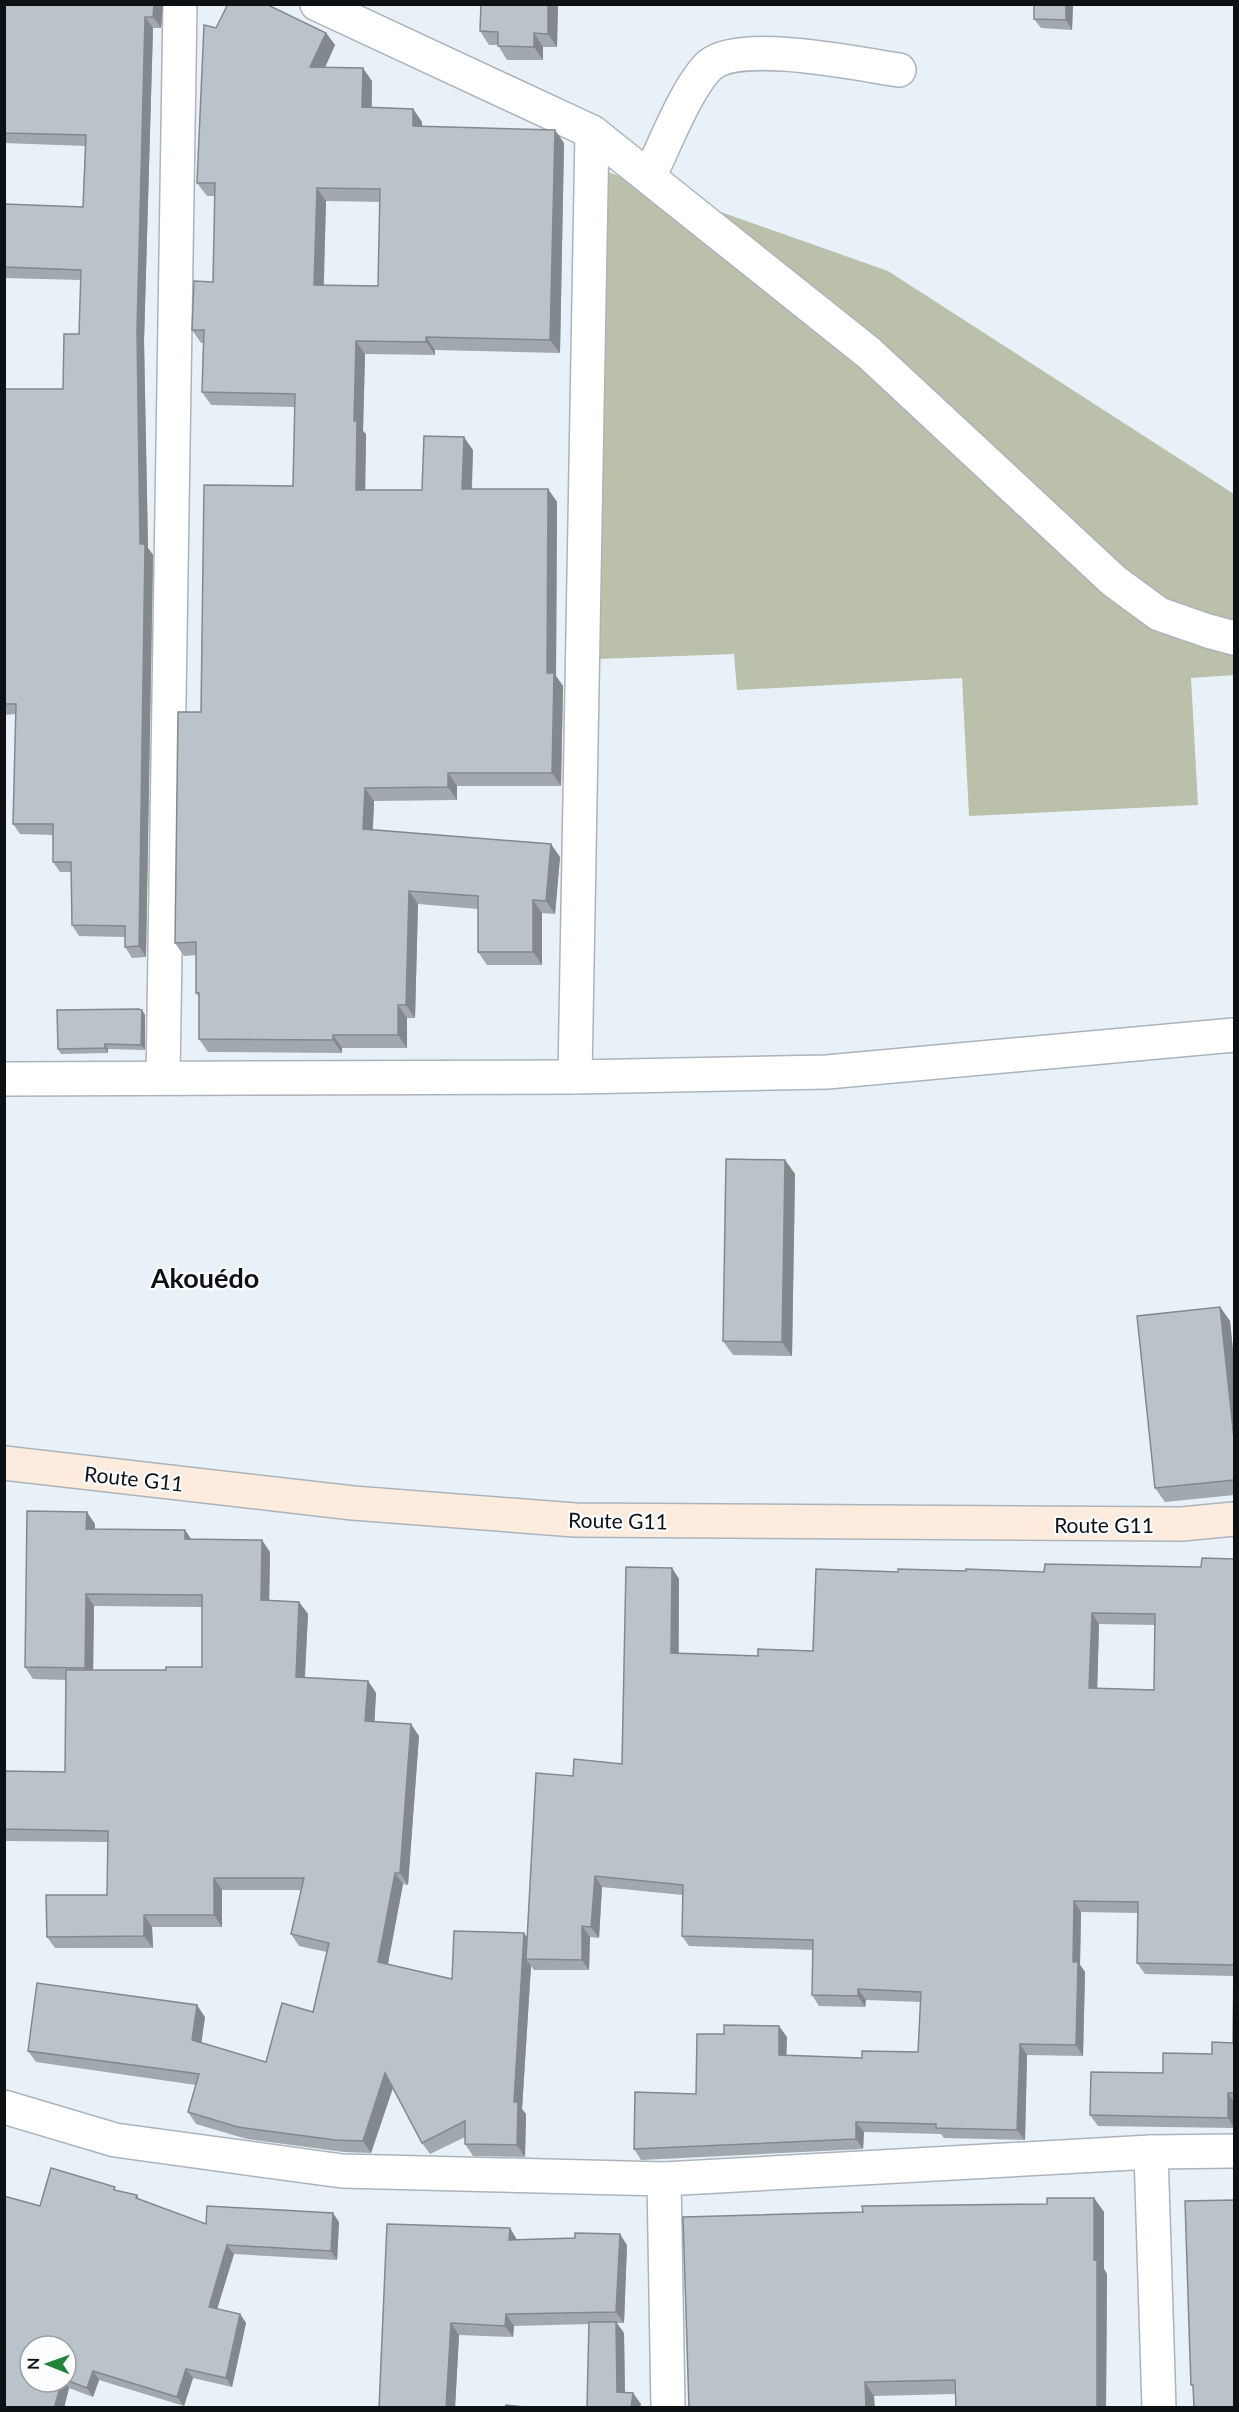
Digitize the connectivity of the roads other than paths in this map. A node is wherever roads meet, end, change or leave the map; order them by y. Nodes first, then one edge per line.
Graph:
1 (180, 4) edge
2 (319, 5) edge
3 (898, 70) dead end
4 (592, 132) junction
5 (649, 177) junction
6 (1234, 638) edge
7 (1234, 1035) edge
8 (163, 1077) junction
9 (575, 1077) junction
10 (4, 1079) edge
11 (4, 1463) edge
12 (1234, 1519) edge
13 (4, 2107) edge
14 (1234, 2151) edge
15 (1151, 2152) junction
16 (664, 2179) junction
17 (668, 2408) edge
18 (1159, 2408) edge

1 - 8 street
2 - 4 street
3 - 5 street
4 - 5 street
4 - 9 street
5 - 6 street
7 - 9 street
8 - 9 street
8 - 10 street
11 - 12 street, Route G11
13 - 16 street
14 - 15 street
15 - 16 street
15 - 18 street
16 - 17 street

